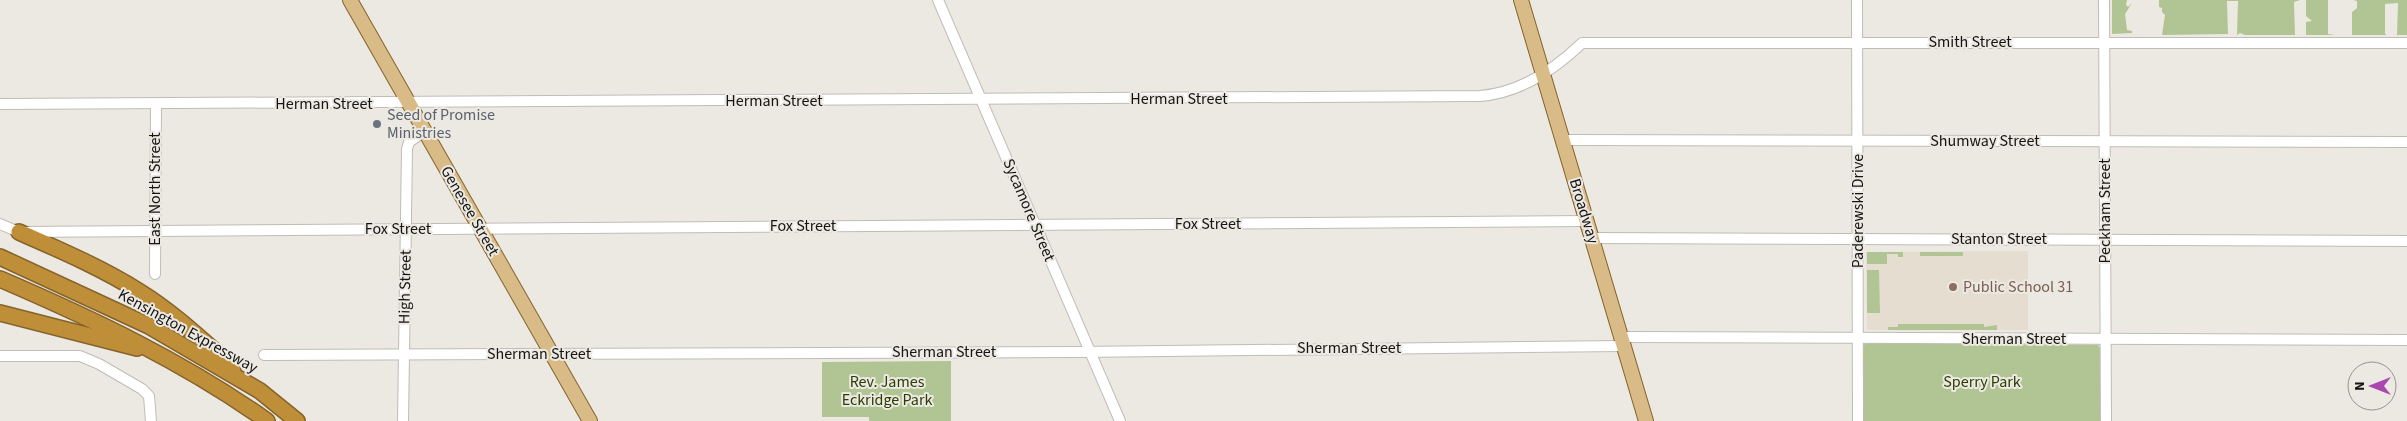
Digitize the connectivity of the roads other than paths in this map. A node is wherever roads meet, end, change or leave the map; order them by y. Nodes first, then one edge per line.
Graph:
1 (350, 0) edge
2 (938, 0) edge
3 (1521, 0) edge
4 (1857, 0) edge
5 (2104, 0) edge
6 (1857, 42) junction
7 (2104, 43) junction
8 (2407, 43) edge
9 (1543, 74) junction
10 (981, 100) junction
11 (409, 103) junction
12 (0, 104) edge
13 (156, 104) junction
14 (425, 132) junction
15 (1563, 140) junction
16 (1857, 141) junction
17 (2105, 142) junction
18 (2407, 142) edge
19 (1587, 221) junction
20 (0, 224) edge
21 (1036, 224) junction
22 (480, 228) junction
23 (406, 229) junction
24 (155, 230) junction
25 (19, 232) junction
26 (1592, 238) junction
27 (1858, 239) junction
28 (2105, 240) junction
29 (2407, 241) edge
30 (0, 257) edge
31 (155, 274) dead end
32 (0, 279) edge
33 (0, 313) edge
34 (1858, 338) junction
35 (2106, 339) junction
36 (2407, 340) edge
37 (1623, 342) junction
38 (1090, 352) junction
39 (158, 353) junction
40 (404, 354) junction
41 (552, 354) junction
42 (264, 355) dead end
43 (0, 356) edge
44 (260, 391) junction
45 (151, 421) edge
46 (267, 421) edge
47 (297, 421) edge
48 (403, 421) edge
49 (590, 421) edge
50 (1120, 421) edge
51 (1646, 421) edge
52 (1858, 421) edge
53 (2106, 421) edge

1 - 11 main road, Genesee Street
2 - 10 street, Sycamore Street
3 - 9 main road, Broadway
4 - 6 street, Paderewski Drive
5 - 7 street, Peckham Street
6 - 7 street, Smith Street
6 - 9 street, Smith Street
6 - 16 street, Paderewski Drive
7 - 8 street, Smith Street
7 - 17 street, Peckham Street
9 - 10 street, Herman Street
9 - 15 main road, Broadway
10 - 11 street, Herman Street
10 - 21 street, Sycamore Street
11 - 13 street, Herman Street
11 - 14 main road, Genesee Street
12 - 13 street, Herman Street
13 - 24 street, East North Street
14 - 22 main road, Genesee Street
14 - 23 street, High Street
15 - 16 street, Shumway Street
15 - 19 main road, Broadway
16 - 17 street, Shumway Street
16 - 27 street, Paderewski Drive
17 - 18 street, Shumway Street
17 - 28 street, Peckham Street
19 - 21 street, Fox Street
19 - 26 main road, Broadway
20 - 25 street
21 - 22 street, Fox Street
21 - 38 street, Sycamore Street
22 - 23 street, Fox Street
22 - 41 main road, Genesee Street
23 - 24 street, Fox Street
23 - 40 street, High Street
24 - 25 street, Fox Street
24 - 31 street, East North Street
25 - 44 highway
26 - 27 street, Stanton Street
26 - 37 main road, Broadway
27 - 28 street, Stanton Street
27 - 34 street, Paderewski Drive
28 - 29 street, Stanton Street
28 - 35 street, Peckham Street
30 - 44 highway, Kensington Expressway
32 - 39 highway, Kensington Expressway
33 - 39 highway
34 - 35 street, Sherman Street
34 - 37 street, Sherman Street
34 - 52 street, Paderewski Drive
35 - 36 street, Sherman Street
35 - 53 street, Peckham Street
37 - 38 street, Sherman Street
37 - 51 main road, Broadway
38 - 41 street, Sherman Street
38 - 50 street, Sycamore Street
39 - 46 highway, Kensington Expressway
40 - 41 street, Sherman Street
40 - 42 street, Sherman Street
40 - 48 street, High Street
41 - 49 main road, Genesee Street
43 - 45 street
44 - 47 highway, Kensington Expressway

